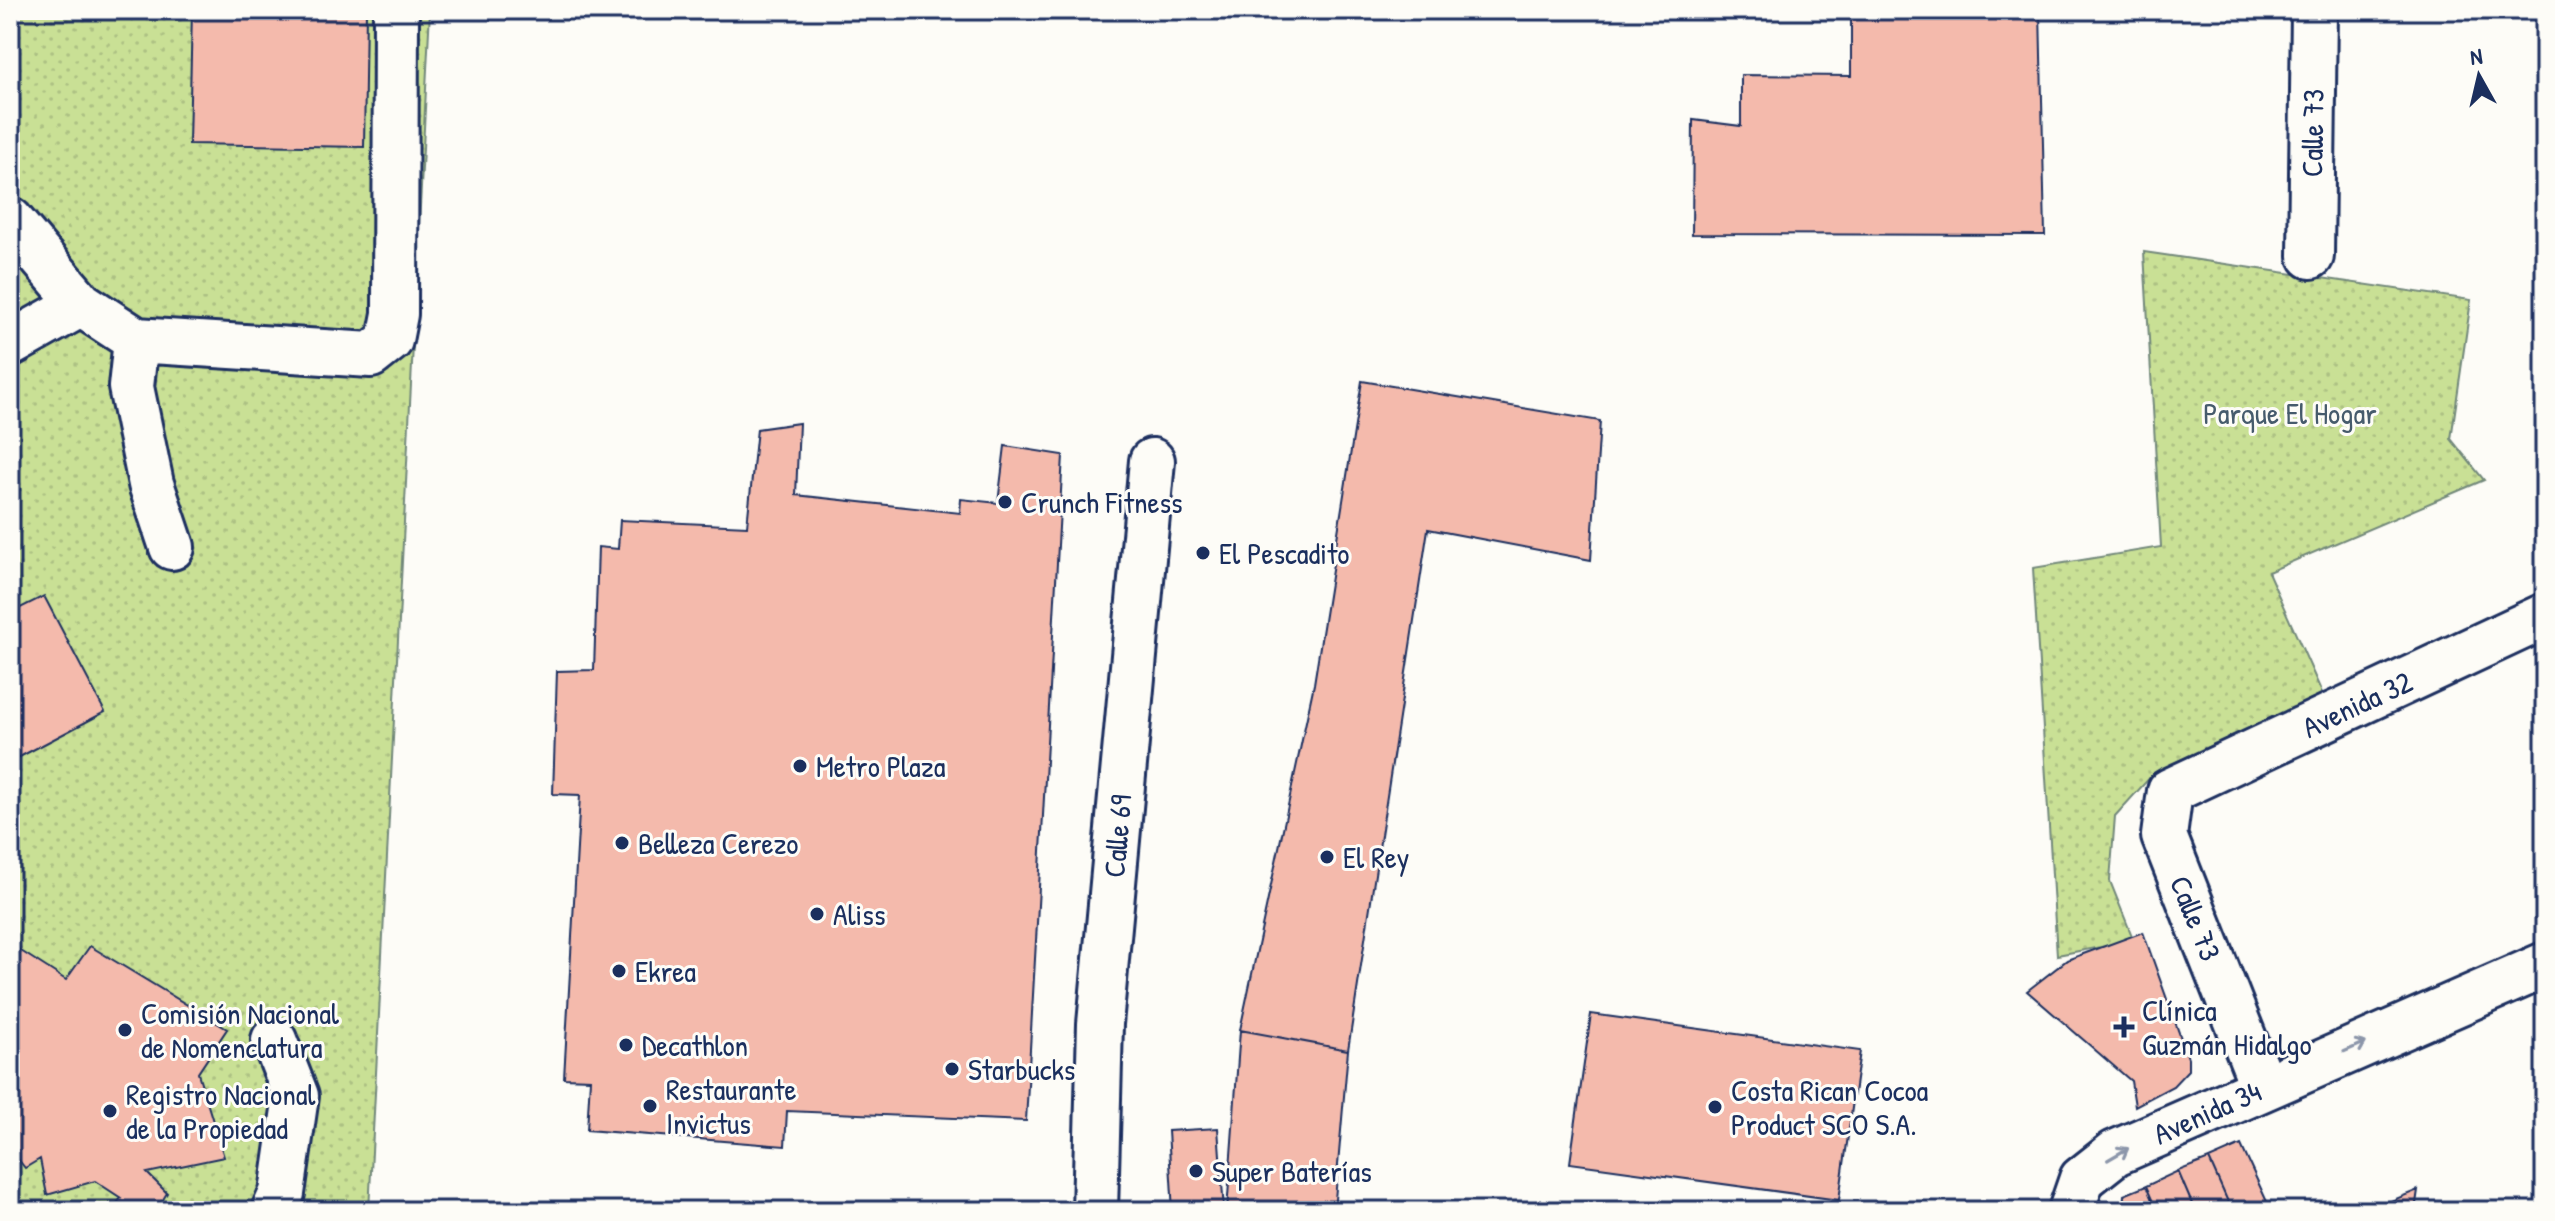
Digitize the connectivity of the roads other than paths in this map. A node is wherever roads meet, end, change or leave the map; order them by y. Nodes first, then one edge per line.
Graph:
1 (396, 10) edge
2 (2314, 10) edge
3 (10, 220) edge
4 (2311, 256) dead end
5 (81, 304) junction
6 (136, 340) junction
7 (10, 344) edge
8 (1152, 461) dead end
9 (172, 547) dead end
10 (2545, 616) edge
11 (2170, 791) joint
12 (2545, 965) edge
13 (274, 1040) dead end
14 (2263, 1087) junction
15 (274, 1211) edge
16 (1095, 1211) edge
17 (2071, 1211) edge

1 - 6 street
2 - 4 street, Calle 73
3 - 5 street
5 - 6 street
5 - 7 street
6 - 9 street
8 - 16 street, Calle 69
10 - 11 street, Avenida 32
11 - 14 street, Calle 73
14 -> 12 street, Avenida 34
13 - 15 street
17 -> 14 street, Avenida 34

